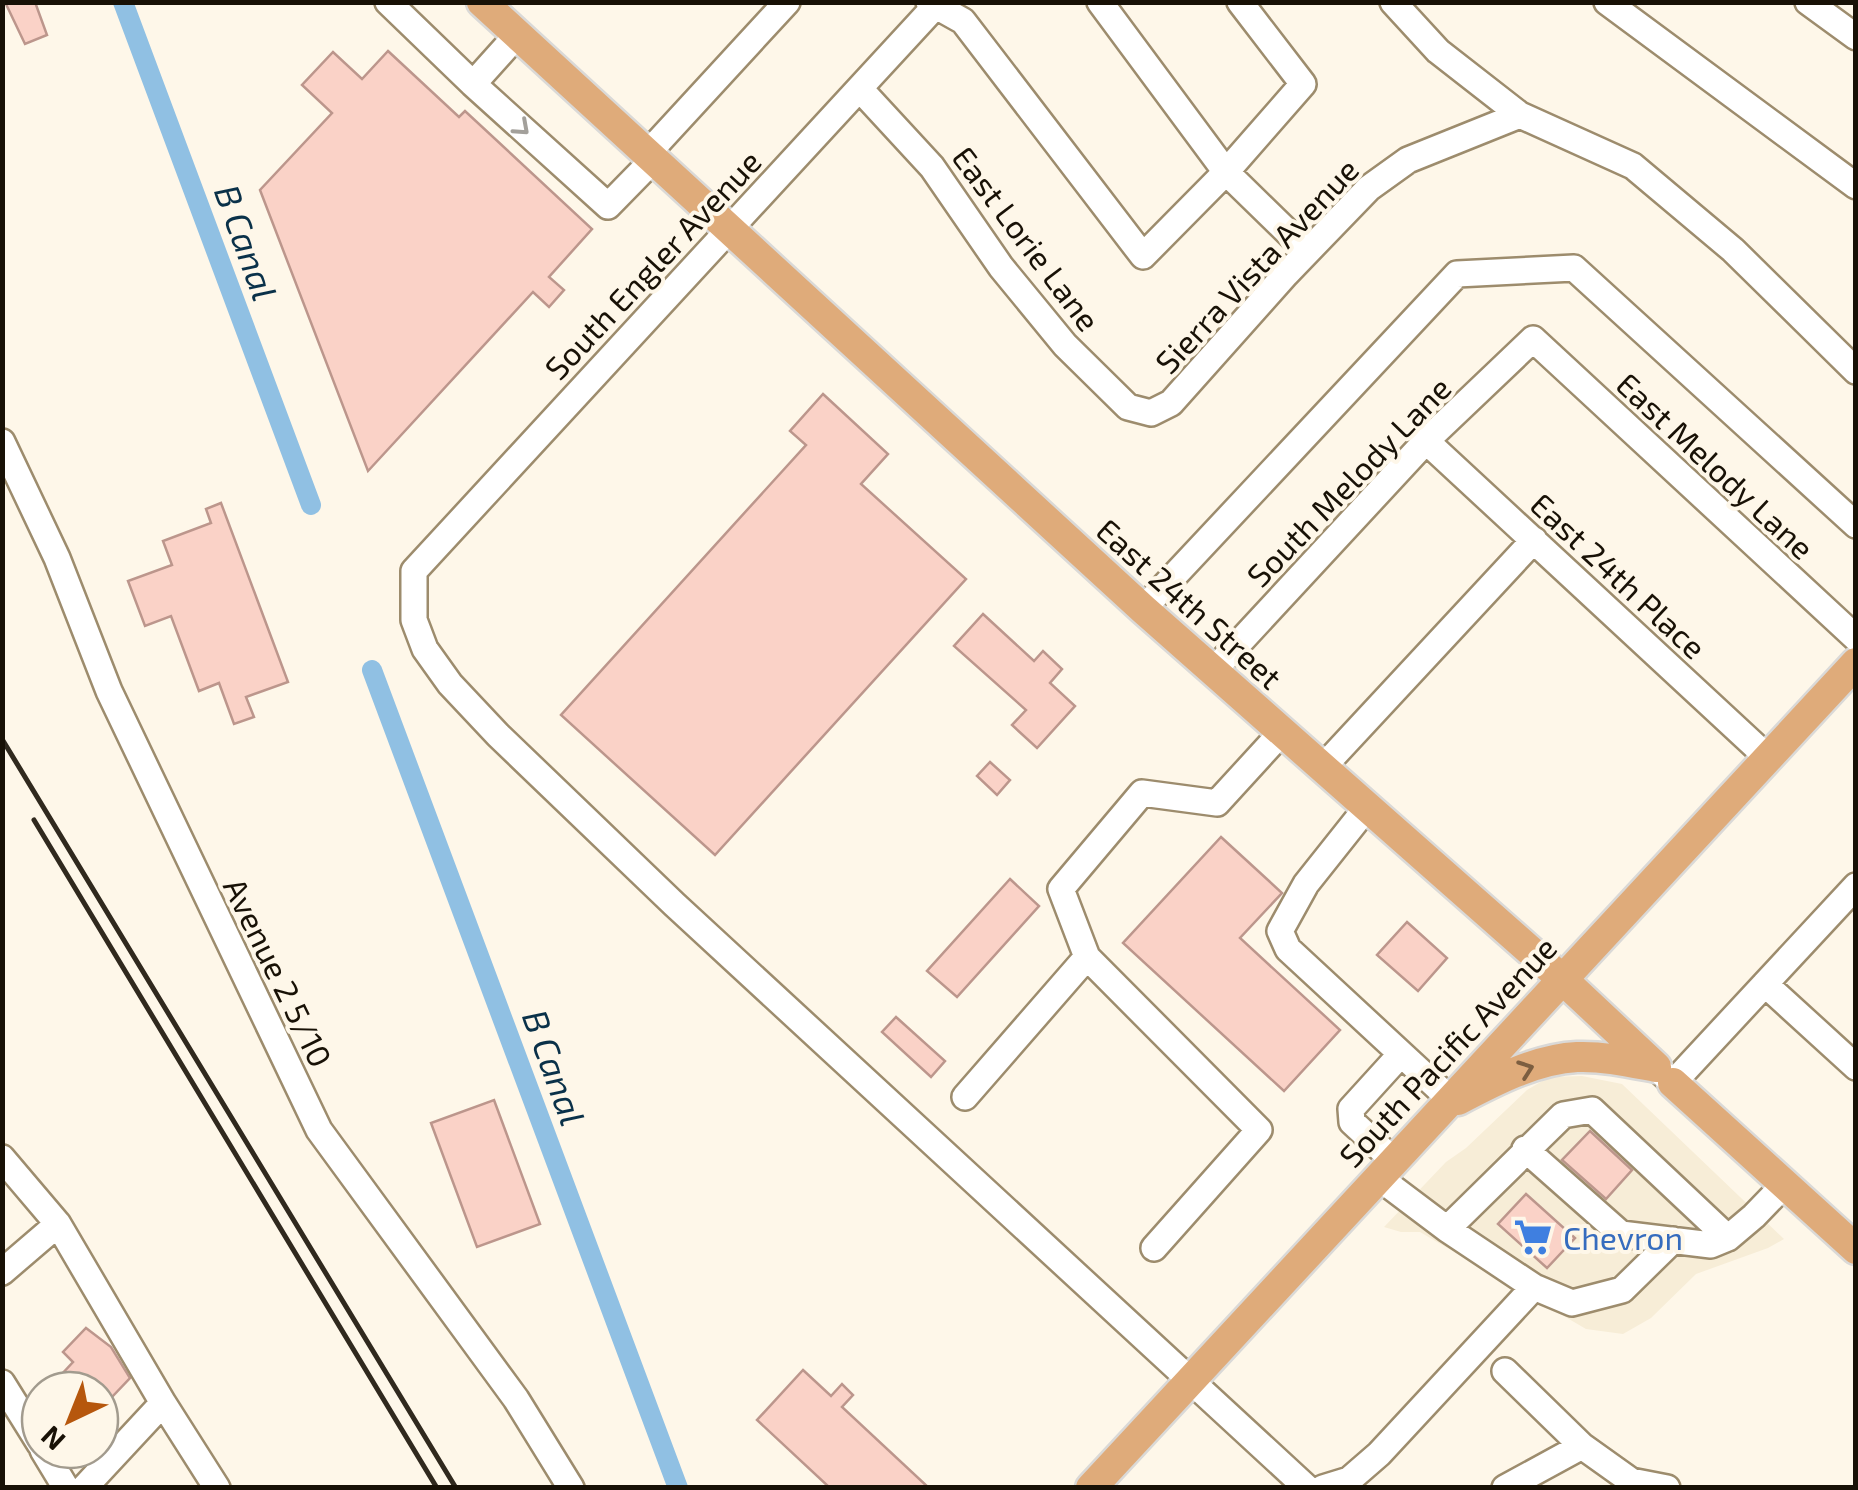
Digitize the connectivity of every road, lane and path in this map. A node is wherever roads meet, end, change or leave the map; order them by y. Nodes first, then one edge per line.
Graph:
1 (388, 2) edge
2 (482, 2) edge
3 (787, 2) edge
4 (1100, 2) edge
5 (1240, 2) edge
6 (1393, 2) edge
7 (1607, 2) edge
8 (1808, 2) edge
9 (935, 4) edge
10 (518, 34) junction
11 (1856, 37) edge
12 (473, 84) junction
13 (860, 89) junction
14 (1520, 115) junction
15 (651, 156) junction
16 (1226, 172) junction
17 (1856, 186) edge
18 (728, 228) junction
19 (1308, 251) junction
20 (1533, 339) joint
21 (1856, 371) edge
22 (1151, 413) joint
23 (1426, 441) junction
24 (2, 442) edge
25 (1856, 525) edge
26 (1534, 540) junction
27 (1142, 609) junction
28 (1856, 638) edge
29 (1856, 663) edge
30 (1213, 671) junction
31 (1282, 732) junction
32 (1768, 758) junction
33 (1322, 767) junction
34 (1368, 806) junction
35 (1856, 886) edge
36 (1846, 915) edge
37 (1088, 958) junction
38 (1561, 978) junction
39 (1764, 984) junction
40 (1401, 1054) junction
41 (1856, 1067) edge
42 (1665, 1075) junction
43 (965, 1097) dead end
44 (1444, 1105) junction
45 (1526, 1149) junction
46 (2, 1158) edge
47 (1386, 1169) junction
48 (1784, 1186) junction
49 (58, 1224) junction
50 (1446, 1229) junction
51 (1728, 1238) junction
52 (1673, 1240) junction
53 (1154, 1248) dead end
54 (1856, 1250) edge
55 (2, 1272) edge
56 (1534, 1288) junction
57 (1505, 1371) dead end
58 (1190, 1380) junction
59 (2, 1383) edge
60 (162, 1404) junction
61 (20, 1412) edge
62 (1582, 1446) junction
63 (84, 1488) edge
64 (216, 1488) edge
65 (572, 1488) edge
66 (1091, 1488) edge
67 (1306, 1488) edge
68 (1323, 1488) edge
69 (1505, 1488) edge
70 (1668, 1488) edge

1 - 12 street
2 - 10 main road, East 24th Street
3 - 15 street
4 - 16 street
5 - 16 street
6 - 14 street
7 - 17 street
8 - 11 street
9 - 13 street, South Engler Avenue
9 - 16 street
10 - 12 street
10 - 15 main road, East 24th Street
12 -> 15 street
13 - 18 street, South Engler Avenue
13 - 22 street, East Lorie Lane
14 - 19 street, Sierra Vista Avenue
14 - 21 street
15 - 18 main road, East 24th Street
16 - 19 street
18 - 27 main road, East 24th Street
18 - 58 street, South Engler Avenue
19 - 22 street, Sierra Vista Avenue
20 - 23 street, South Melody Lane
20 - 28 street, East Melody Lane
23 - 26 street, East 24th Place
23 - 30 street, South Melody Lane
24 - 65 street, Avenue 2 5/10
25 - 27 street
26 - 32 street, East 24th Place
26 - 33 street
27 - 30 main road, East 24th Street
29 - 32 main road, South Pacific Avenue
30 - 31 main road, East 24th Street
31 - 33 main road, East 24th Street
31 - 37 street
32 - 38 main road, South Pacific Avenue
33 - 34 main road, East 24th Street
34 - 38 main road, East 24th Street
34 - 40 street
35 - 36 street
36 - 39 street
37 - 43 street
37 - 53 street
38 - 42 main road, East 24th Street
38 - 44 main road, South Pacific Avenue
39 - 41 street
39 - 42 street
40 - 44 street
40 - 47 street
44 -> 42 main road
42 - 48 main road, East 24th Street
44 - 47 main road, South Pacific Avenue
45 - 50 street
45 - 51 street
45 - 52 street
46 - 49 street
47 - 50 street
47 - 58 main road, South Pacific Avenue
48 - 51 street
48 - 54 main road, East 24th Street
49 - 55 street
49 - 60 street
50 - 56 street
51 - 52 street
52 - 56 street
56 - 68 street
57 - 62 street
58 - 66 main road, South Pacific Avenue
58 - 67 street
59 - 61 street
60 - 63 street
60 - 64 street
62 - 69 street
62 - 70 street

